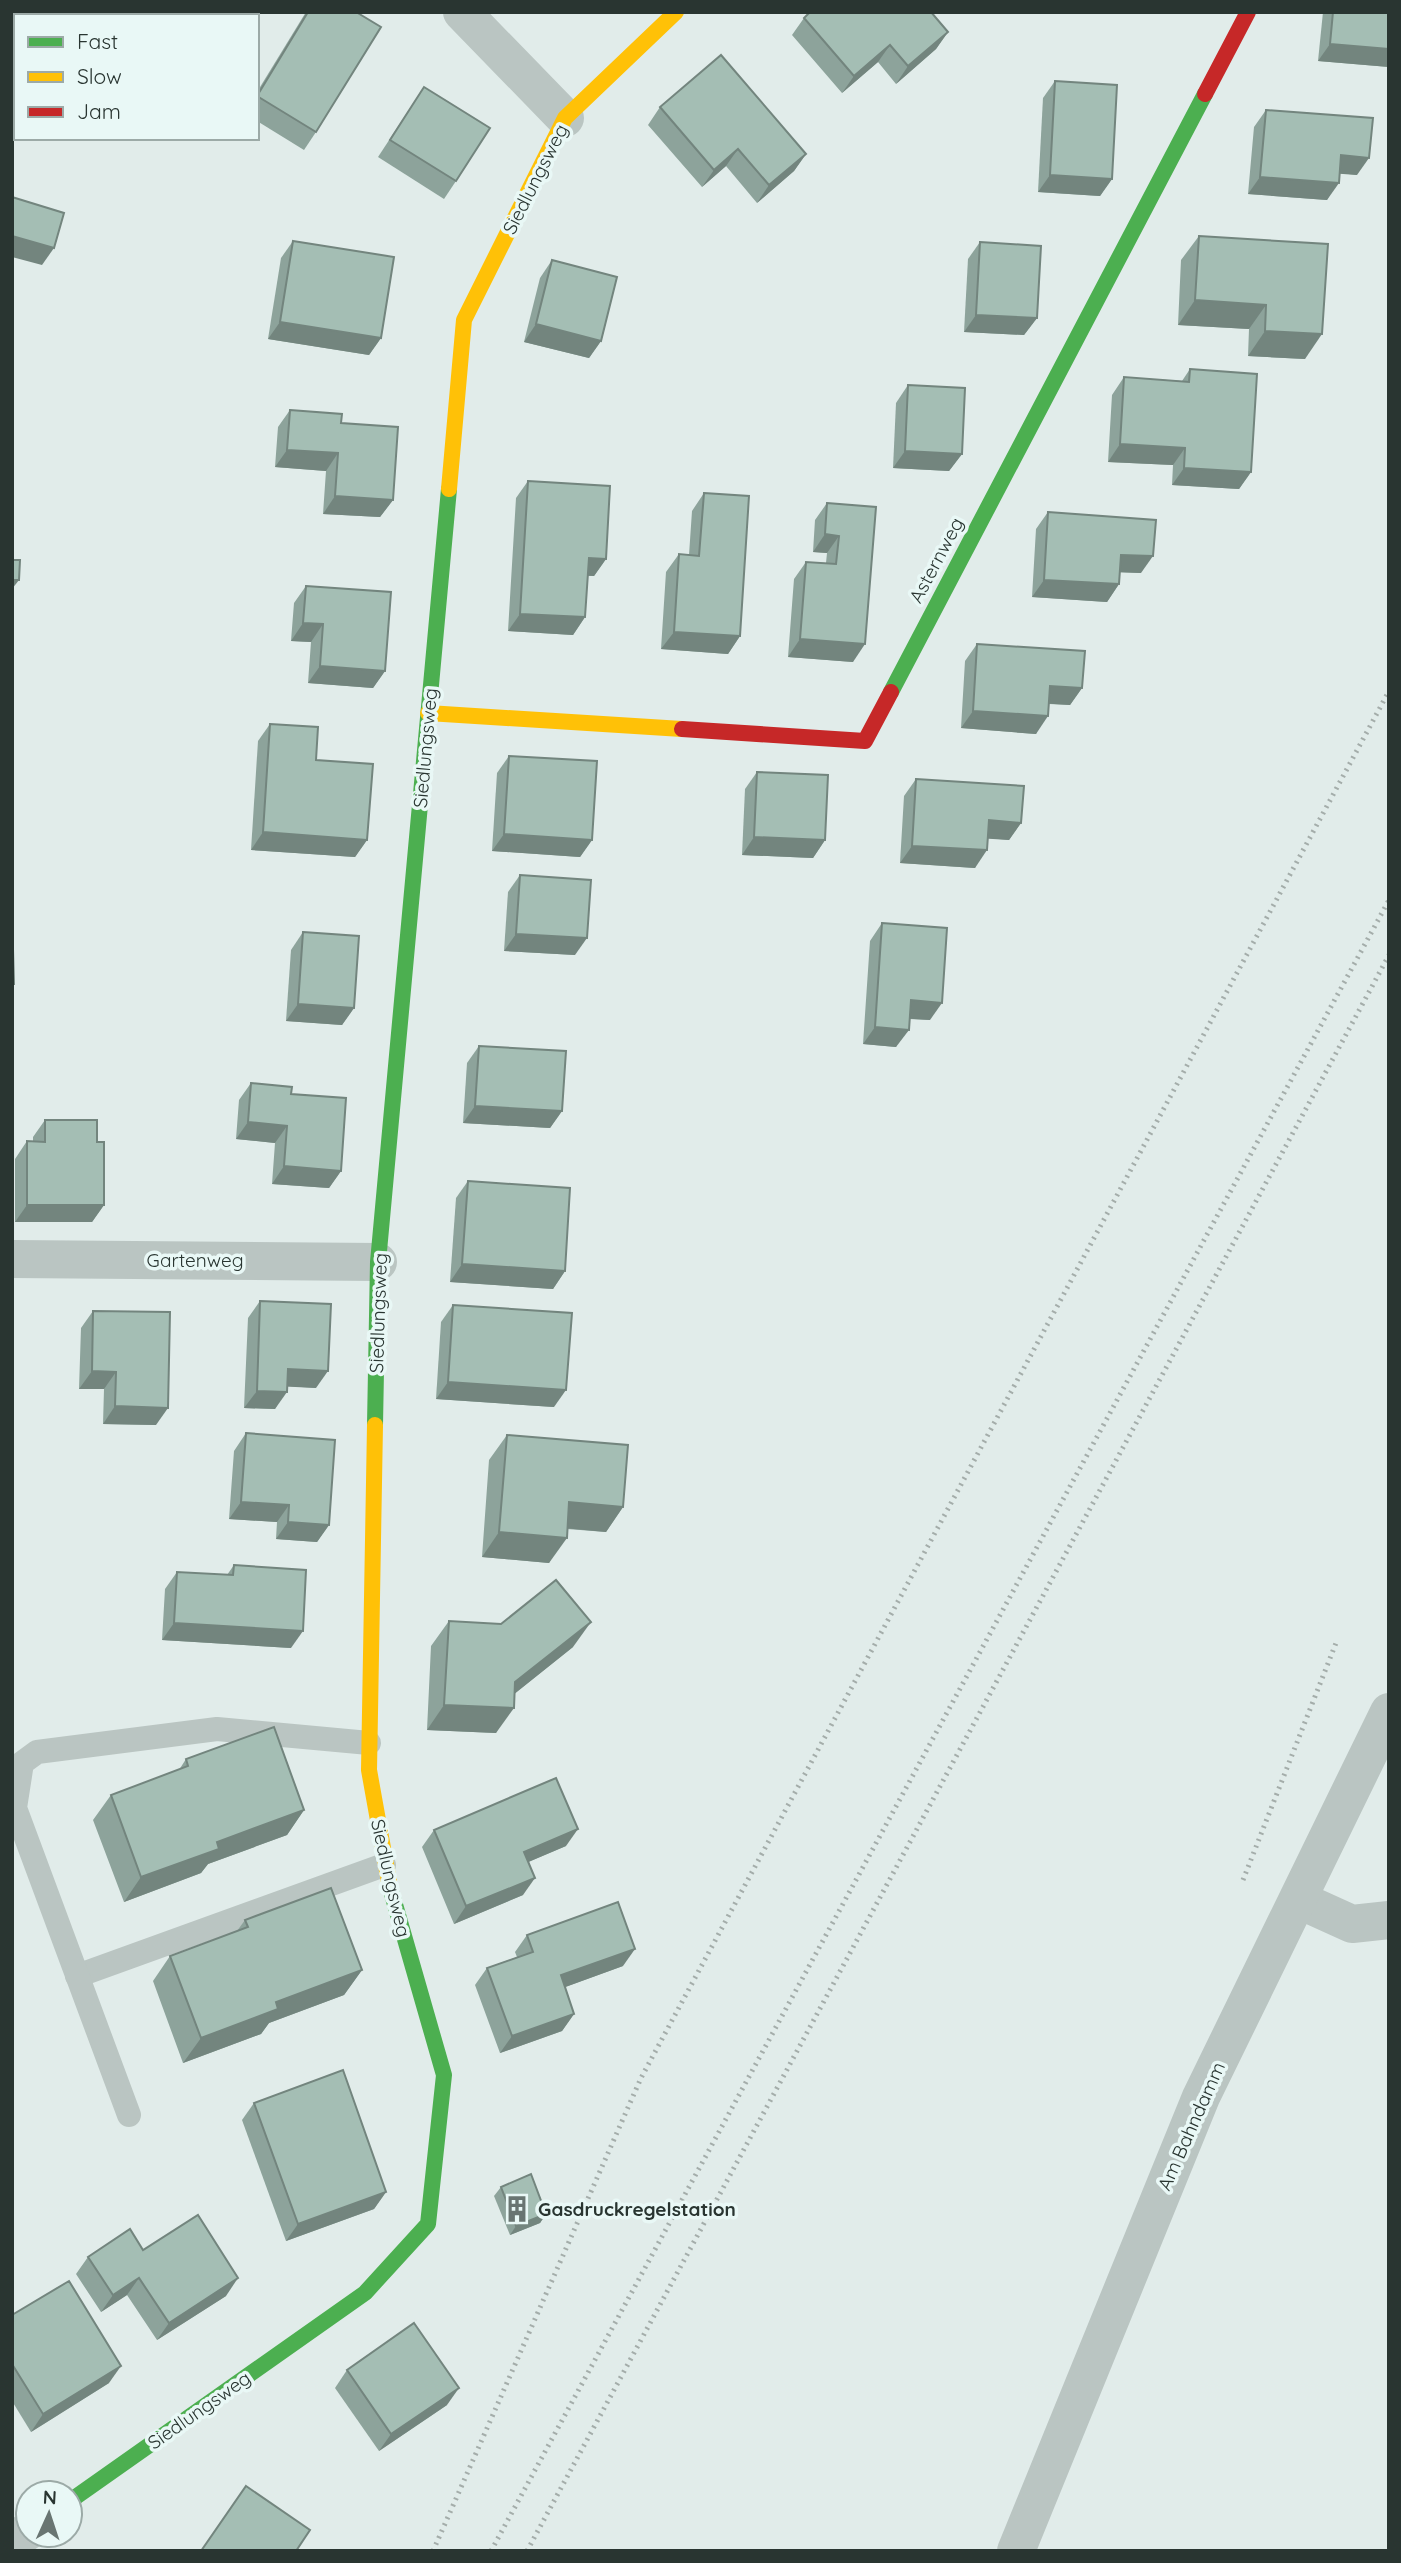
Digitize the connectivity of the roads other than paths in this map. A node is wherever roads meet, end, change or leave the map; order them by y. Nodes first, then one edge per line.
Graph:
1 (462, 12) edge
2 (676, 12) edge
3 (1248, 12) edge
4 (565, 118) junction
5 (428, 713) junction
6 (12, 1259) edge
7 (378, 1262) junction
8 (1389, 1712) edge
9 (369, 1743) junction
10 (384, 1865) junction
11 (1299, 1900) junction
12 (1389, 1920) edge
13 (77, 1976) junction
14 (129, 2116) dead end
15 (84, 2491) edge
16 (1016, 2551) edge

1 - 4 street
2 - 4 street, Siedlungsweg
3 - 5 street, Asternweg
4 - 5 street, Siedlungsweg
5 - 7 street, Siedlungsweg
6 - 7 street, Gartenweg
7 - 9 street, Siedlungsweg
8 - 11 street, Am Bahndamm
9 - 10 street, Siedlungsweg
9 - 13 lane
10 - 13 lane
10 - 15 street, Siedlungsweg
11 - 12 street
11 - 16 street, Am Bahndamm
13 - 14 lane

